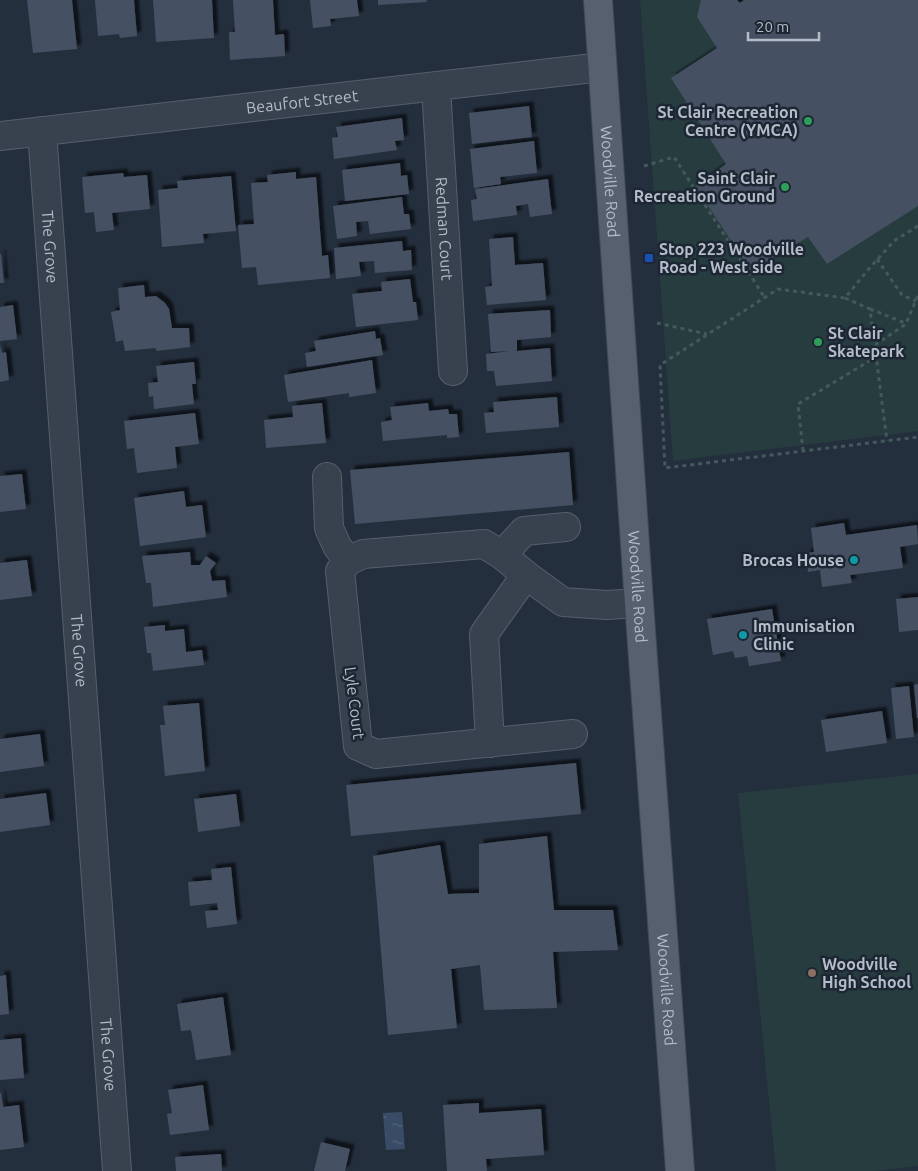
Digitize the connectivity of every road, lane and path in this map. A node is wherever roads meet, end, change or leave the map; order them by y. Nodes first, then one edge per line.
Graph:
1 (598, 0) edge
2 (602, 67) junction
3 (436, 87) junction
4 (42, 131) junction
5 (0, 136) edge
6 (644, 166) dead end
7 (918, 226) edge
8 (877, 259) junction
9 (918, 295) edge
10 (765, 298) junction
11 (845, 298) junction
12 (916, 300) junction
13 (870, 310) junction
14 (656, 323) dead end
15 (906, 324) junction
16 (707, 334) junction
17 (875, 345) junction
18 (876, 357) junction
19 (454, 371) dead end
20 (918, 437) edge
21 (887, 441) junction
22 (803, 451) junction
23 (327, 477) dead end
24 (566, 527) dead end
25 (502, 555) junction
26 (348, 561) junction
27 (526, 575) junction
28 (638, 603) junction
29 (573, 734) dead end
30 (490, 743) junction
31 (117, 1171) edge
32 (680, 1171) edge

1 - 2 main road, Woodville Road
2 - 3 street, Beaufort Street
2 - 28 main road, Woodville Road
3 - 4 street, Beaufort Street
3 - 19 street, Redman Court
4 - 5 street, Beaufort Street
4 - 31 street, The Grove
6 - 10 path
7 - 8 path
8 - 11 path
8 - 12 path
9 - 12 path
10 - 11 path
10 - 16 path
11 - 13 path
12 - 15 path
13 - 15 path
13 - 17 path
14 - 16 path
15 - 17 path
16 - 22 path
17 - 18 path
18 - 21 path
18 - 22 path
20 - 21 path
21 - 22 path
23 - 26 street
24 - 25 street
25 - 26 street
25 - 27 street
26 - 30 street, Lyle Court
27 - 28 street
27 - 30 street
28 - 32 main road, Woodville Road
29 - 30 street, Lyle Court

